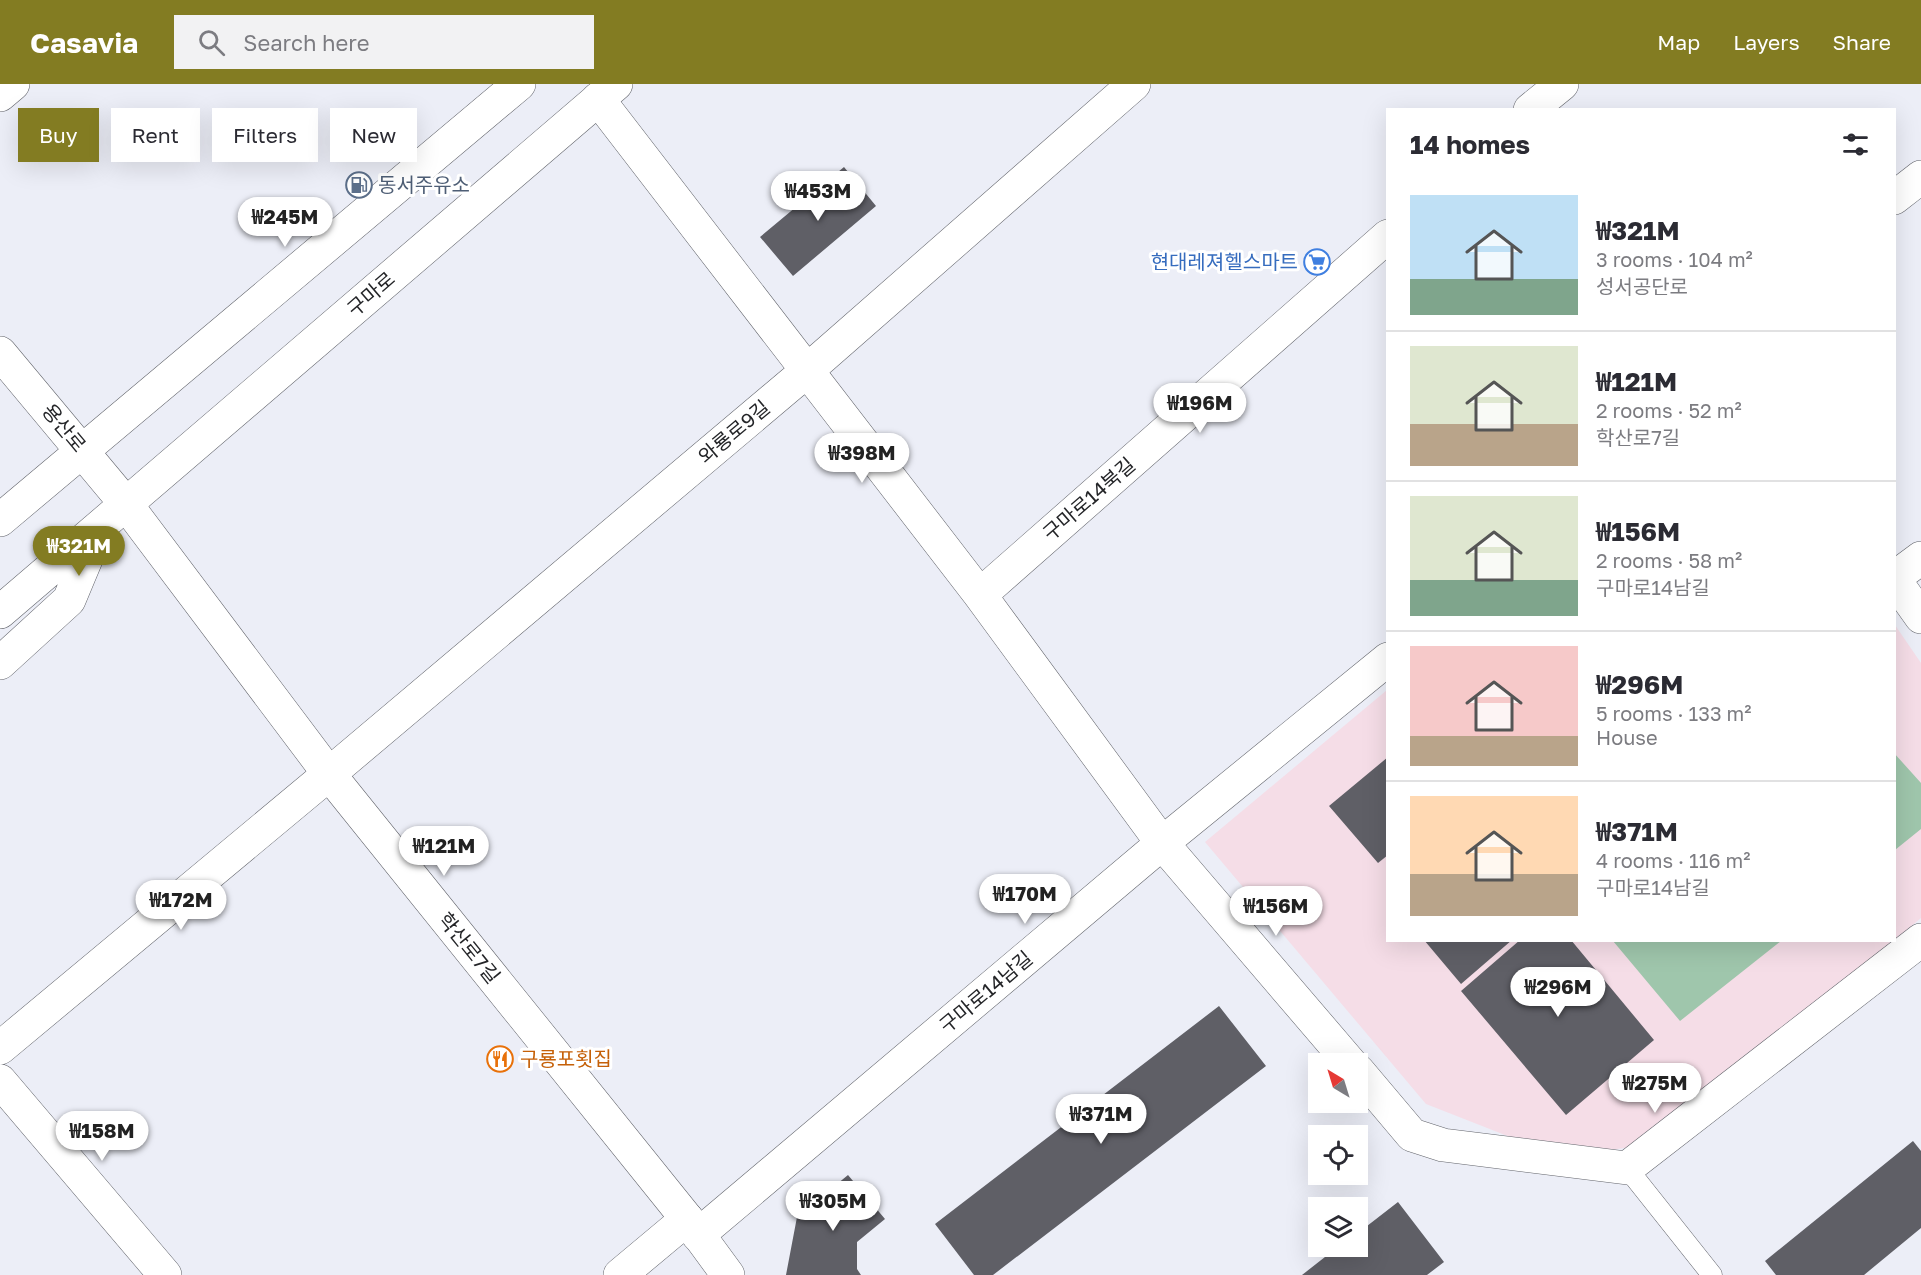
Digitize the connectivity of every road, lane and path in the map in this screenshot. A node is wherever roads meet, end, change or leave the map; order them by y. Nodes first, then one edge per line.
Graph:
1 (13, 84) edge
2 (519, 84) edge
3 (1134, 84) edge
4 (607, 92) edge
5 (0, 95) edge
6 (1921, 177) edge
7 (1896, 196) edge
8 (1386, 238) edge
9 (0, 353) edge
10 (807, 370) junction
11 (83, 451) junction
12 (126, 504) junction
13 (0, 520) edge
14 (99, 526) junction
15 (1921, 558) edge
16 (1896, 577) edge
17 (1896, 581) edge
18 (980, 595) junction
19 (0, 612) edge
20 (1921, 617) edge
21 (1386, 661) edge
22 (0, 663) edge
23 (329, 774) junction
24 (1162, 843) junction
25 (1921, 940) edge
26 (0, 1048) edge
27 (1342, 1053) edge
28 (0, 1081) edge
29 (1368, 1083) edge
30 (1627, 1168) junction
31 (692, 1227) junction
32 (165, 1275) edge
33 (620, 1275) edge
34 (728, 1275) edge
35 (1712, 1275) edge

1 - 5 street
2 - 11 street
3 - 10 street, 와룡로9길
4 - 10 street
4 - 12 street, 구마로
6 - 7 street
8 - 18 street, 구마로14북길
9 - 11 street, 용산로
10 - 18 street
10 - 23 street, 와룡로9길
11 - 12 street, 용산로
11 - 13 street
12 - 14 street, 구마로
12 - 23 street, 학산로7길
14 - 19 street, 구마로
14 - 22 street
15 - 16 street
17 - 20 street
18 - 24 street
21 - 24 street, 구마로14남길
23 - 26 street, 와룡로9길
23 - 31 street, 학산로7길
24 - 27 street
24 - 31 street, 구마로14남길
25 - 30 street
28 - 32 street
29 - 30 street
30 - 35 lane
31 - 33 street, 구마로14남길
31 - 34 street, 학산로7길

